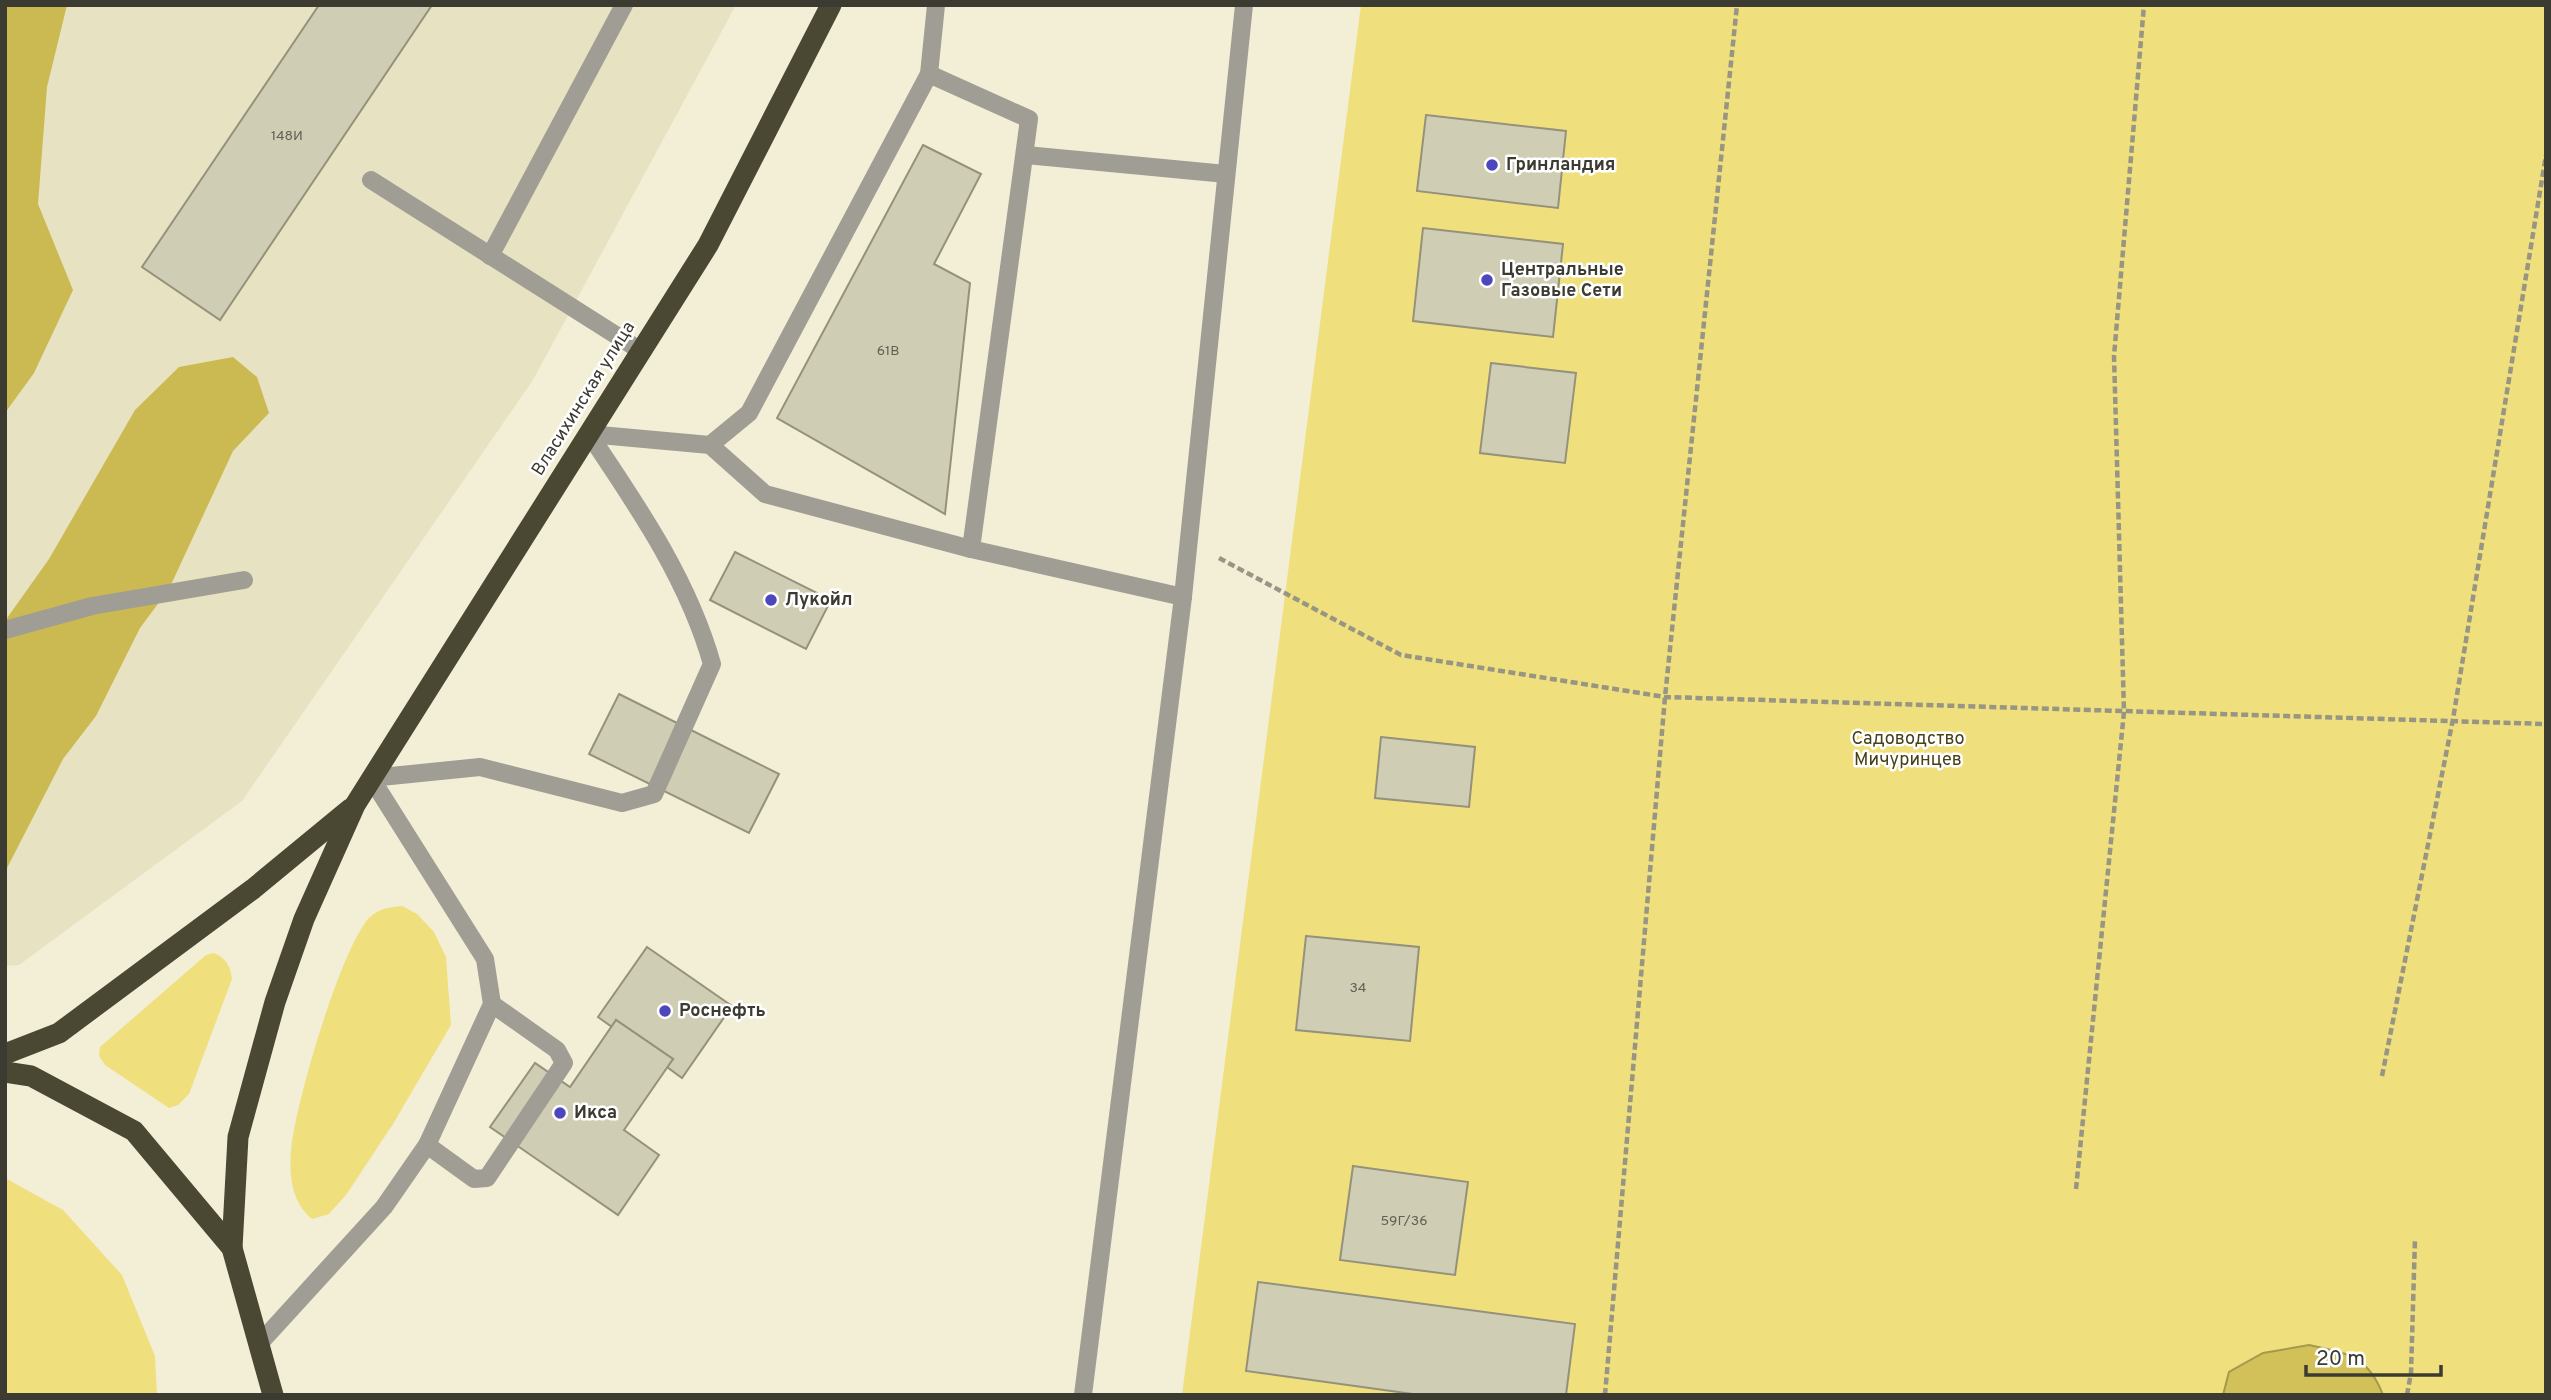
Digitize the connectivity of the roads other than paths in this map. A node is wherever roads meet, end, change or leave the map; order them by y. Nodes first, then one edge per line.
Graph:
1 (624, 5) edge
2 (831, 5) edge
3 (936, 5) edge
4 (1244, 5) edge
5 (929, 74) junction
6 (1026, 155) junction
7 (1226, 174) junction
8 (372, 180) dead end
9 (490, 256) junction
10 (641, 351) junction
11 (589, 434) junction
12 (710, 445) junction
13 (971, 549) junction
14 (244, 580) dead end
15 (1183, 597) junction
16 (5, 630) edge
17 (371, 778) junction
18 (355, 805) junction
19 (492, 1004) junction
20 (5, 1054) edge
21 (5, 1072) edge
22 (427, 1145) junction
23 (232, 1248) junction
24 (259, 1344) junction
25 (272, 1395) edge
26 (1083, 1395) edge

1 - 9 street
2 - 10 highway, Власихинская улица
3 - 5 street
4 - 7 street
5 - 6 street
5 - 12 street
6 - 7 street
6 - 13 street
7 - 15 street
8 - 9 street
9 - 10 street
10 - 11 highway, Власихинская улица
11 - 12 street
11 - 17 highway, Власихинская улица
11 - 17 street
12 - 13 street
13 - 15 street
14 - 16 street
15 - 26 street
17 - 18 highway, Власихинская улица
17 - 19 street
18 - 20 highway
18 - 23 highway
19 - 22 street
19 - 22 street
21 - 23 highway
22 - 24 street
23 - 24 highway
24 - 25 highway

